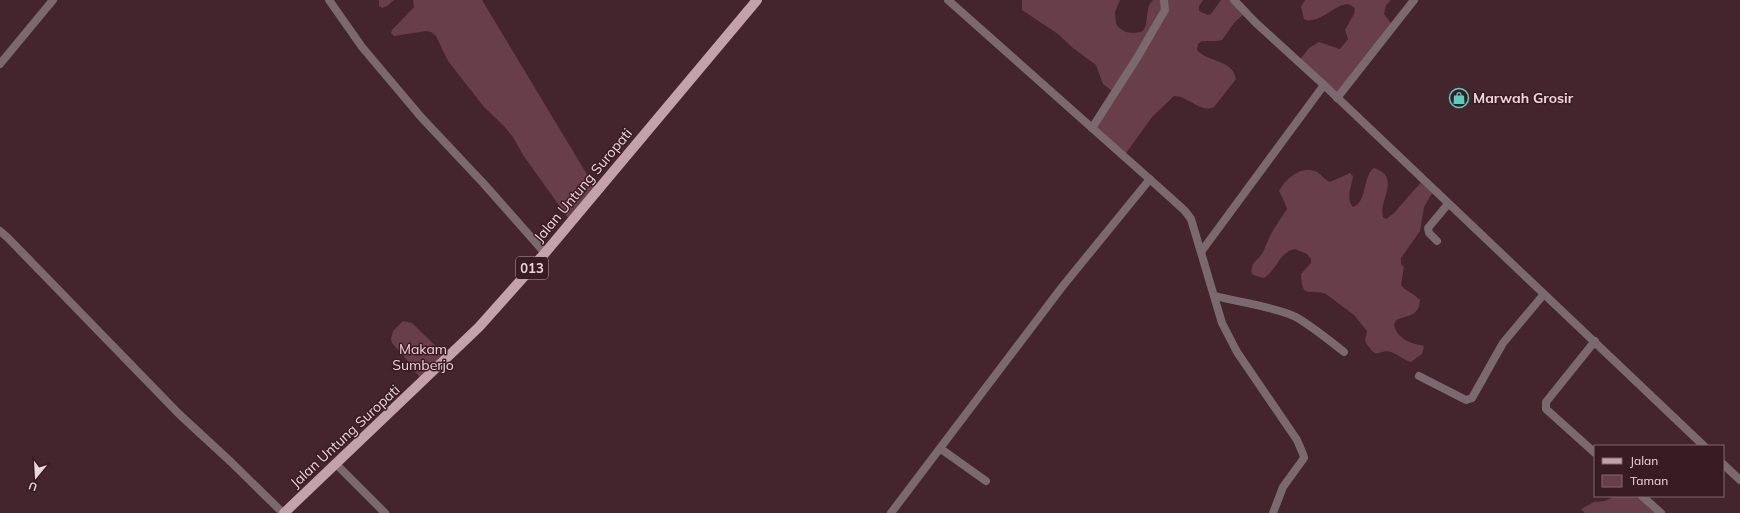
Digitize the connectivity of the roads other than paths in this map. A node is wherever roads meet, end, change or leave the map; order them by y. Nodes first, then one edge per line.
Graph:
1 (53, 0) edge
2 (329, 0) edge
3 (756, 0) edge
4 (948, 0) edge
5 (1164, 0) edge
6 (1234, 0) edge
7 (1414, 0) edge
8 (0, 64) edge
9 (1324, 85) junction
10 (1337, 98) junction
11 (1092, 128) junction
12 (1150, 179) junction
13 (1448, 204) junction
14 (0, 231) edge
15 (1437, 241) dead end
16 (1201, 252) junction
17 (545, 253) junction
18 (1544, 294) junction
19 (1215, 296) junction
20 (1595, 341) junction
21 (1344, 352) dead end
22 (1419, 376) dead end
23 (1703, 445) edge
24 (941, 449) junction
25 (1594, 452) edge
26 (336, 464) junction
27 (1724, 465) edge
28 (1740, 480) edge
29 (986, 481) dead end
30 (1643, 497) edge
31 (284, 513) edge
32 (385, 513) edge
33 (891, 513) edge
34 (1273, 513) edge
35 (1661, 513) edge

1 - 8 street
2 - 17 street
3 - 17 main road, Jalan Untung Suropati / 013
4 - 11 street
5 - 11 street
6 - 9 street
7 - 10 street
9 - 10 street
9 - 16 street
10 - 13 street
11 - 12 street
12 - 16 street
12 - 24 street
13 - 15 street
13 - 18 street
14 - 31 street
16 - 19 street
17 - 26 main road, Jalan Untung Suropati / 013
18 - 20 street
18 - 22 street
19 - 21 street
19 - 34 street
20 - 23 street
20 - 25 street
24 - 29 street
24 - 33 street
26 - 31 main road, Jalan Untung Suropati / 013
26 - 32 street
27 - 28 street
30 - 35 street

